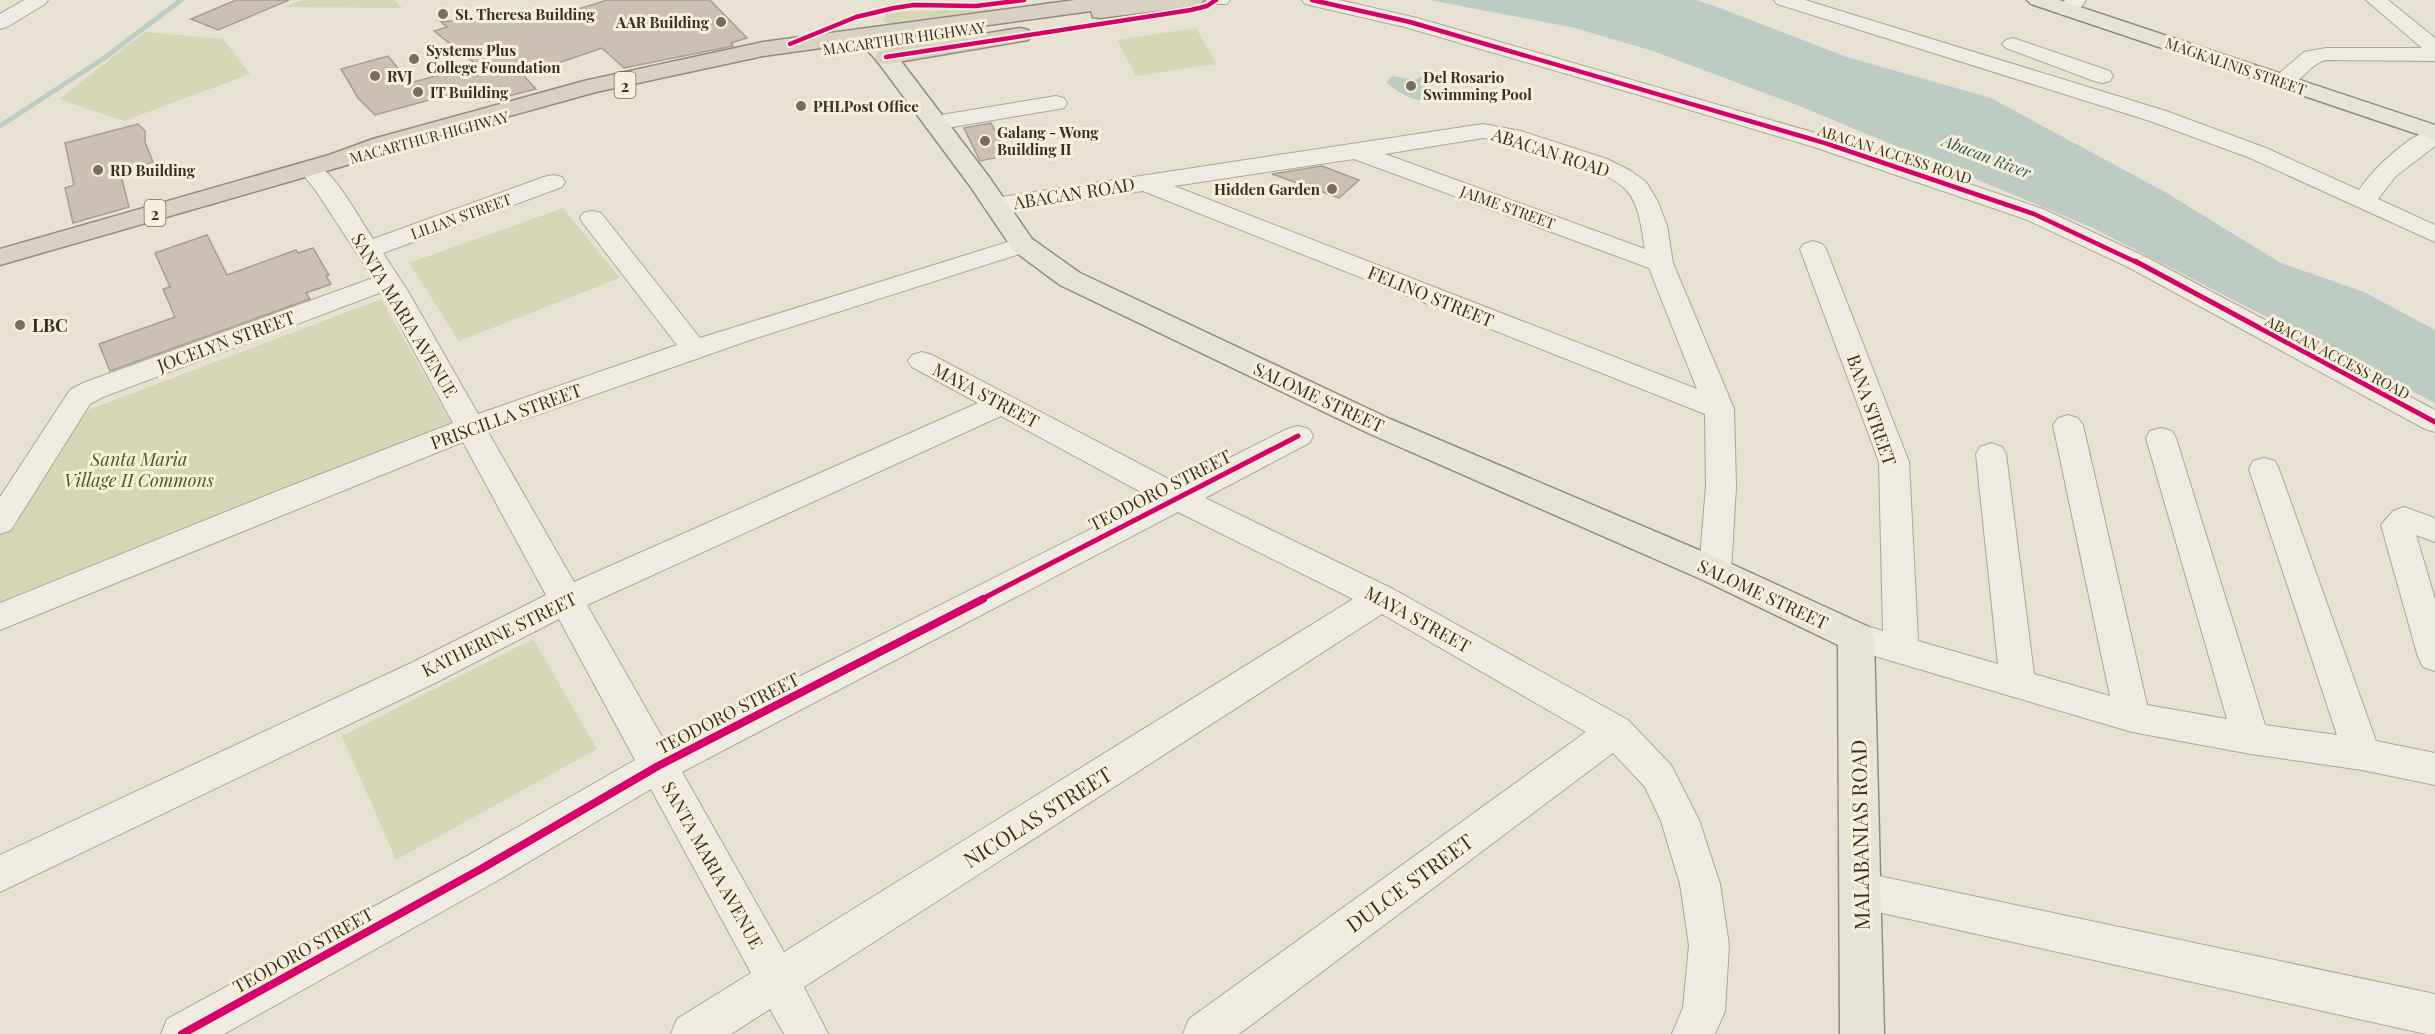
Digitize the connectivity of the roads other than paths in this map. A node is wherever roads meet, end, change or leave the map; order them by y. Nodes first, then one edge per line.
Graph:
1 (38, 0) edge
2 (1024, 0) edge
3 (1122, 0) edge
4 (1193, 0) edge
5 (1217, 0) edge
6 (1312, 0) edge
7 (1784, 0) edge
8 (2038, 0) edge
9 (2376, 0) edge
10 (2072, 5) edge
11 (0, 22) edge
12 (900, 35) junction
13 (2013, 44) dead end
14 (2435, 49) edge
15 (2435, 55) edge
16 (2283, 82) junction
17 (1056, 103) dead end
18 (935, 123) junction
19 (2435, 134) edge
20 (1356, 152) junction
21 (339, 160) junction
22 (310, 168) junction
23 (553, 182) dead end
24 (1144, 182) junction
25 (2324, 182) junction
26 (2366, 200) junction
27 (995, 205) junction
28 (592, 218) dead end
29 (2435, 234) edge
30 (1023, 244) junction
31 (368, 249) junction
32 (1813, 249) dead end
33 (0, 257) edge
34 (1660, 263) junction
35 (388, 281) junction
36 (694, 349) junction
37 (922, 361) dead end
38 (1002, 404) junction
39 (1719, 409) junction
40 (2435, 422) edge
41 (2068, 426) dead end
42 (471, 428) junction
43 (1298, 436) dead end
44 (2161, 438) dead end
45 (1991, 454) dead end
46 (2264, 469) dead end
47 (1178, 498) junction
48 (0, 522) edge
49 (2435, 530) edge
50 (1715, 572) junction
51 (1382, 598) junction
52 (567, 600) junction
53 (0, 617) edge
54 (1856, 637) junction
55 (1901, 649) junction
56 (2435, 657) edge
57 (2018, 683) junction
58 (2132, 717) junction
59 (1615, 731) junction
60 (2251, 739) junction
61 (2362, 754) junction
62 (658, 766) junction
63 (2435, 769) edge
64 (0, 874) edge
65 (1860, 890) junction
66 (777, 981) junction
67 (2435, 1015) edge
68 (182, 1034) edge
69 (693, 1034) edge
70 (807, 1034) edge
71 (1204, 1034) edge
72 (1694, 1034) edge
73 (1862, 1034) edge

1 - 11 street
2 - 12 highway
3 - 12 highway, MACARTHUR HIGHWAY / 2
4 - 12 highway, MACARTHUR HIGHWAY / 2
5 - 12 highway
6 - 40 street, ABACAN ACCESS ROAD
7 - 25 street
8 - 10 main road, MAGKALINIS STREET
9 - 14 street
10 - 16 main road, MAGKALINIS STREET
12 - 18 main road, SALOME STREET
12 - 21 highway, MACARTHUR HIGHWAY / 2
12 - 21 highway, MACARTHUR HIGHWAY / 2
13 - 25 street
15 - 16 street
16 - 19 main road, MAGKALINIS STREET
17 - 18 street
18 - 27 main road, SALOME STREET
19 - 26 street
20 - 24 street, ABACAN ROAD
20 - 34 street, JAIME STREET
20 - 34 street, ABACAN ROAD
21 - 22 highway, MACARTHUR HIGHWAY / 2
22 - 31 street, SANTA MARIA AVENUE
22 - 33 highway, MACARTHUR HIGHWAY / 2
23 - 31 street, LILIAN STREET
24 - 27 street, ABACAN ROAD
24 - 39 street, FELINO STREET
25 - 26 street
26 - 29 street
27 - 30 main road, SALOME STREET
28 - 36 street
30 - 36 street, PRISCILLA STREET
30 - 50 main road, SALOME STREET
31 - 35 street, SANTA MARIA AVENUE
32 - 55 street, BANA STREET
34 - 39 street, ABACAN ROAD
35 - 42 street, SANTA MARIA AVENUE
35 - 48 street, JOCELYN STREET
36 - 42 street, PRISCILLA STREET
37 - 38 street, MAYA STREET
38 - 47 street, MAYA STREET
38 - 52 street, KATHERINE STREET
39 - 50 street, ABACAN ROAD
41 - 58 street
42 - 52 street, SANTA MARIA AVENUE
42 - 53 street, PRISCILLA STREET
43 - 47 street, TEODORO STREET
44 - 60 street
45 - 57 street
46 - 61 street
47 - 51 street, MAYA STREET
47 - 62 street, TEODORO STREET
49 - 56 street
50 - 54 main road, SALOME STREET
51 - 59 street, MAYA STREET
51 - 66 street, NICOLAS STREET
52 - 62 street, SANTA MARIA AVENUE
52 - 64 street, KATHERINE STREET
54 - 55 street
54 - 65 main road, MALABANIAS ROAD
55 - 57 street
57 - 58 street
58 - 60 street
59 - 71 street, DULCE STREET
59 - 72 street, MAYA STREET
60 - 61 street
61 - 63 street
62 - 66 street, SANTA MARIA AVENUE
62 - 68 street, TEODORO STREET
65 - 67 street
65 - 73 main road, MALABANIAS ROAD
66 - 69 street, NICOLAS STREET
66 - 70 street, SANTA MARIA AVENUE

